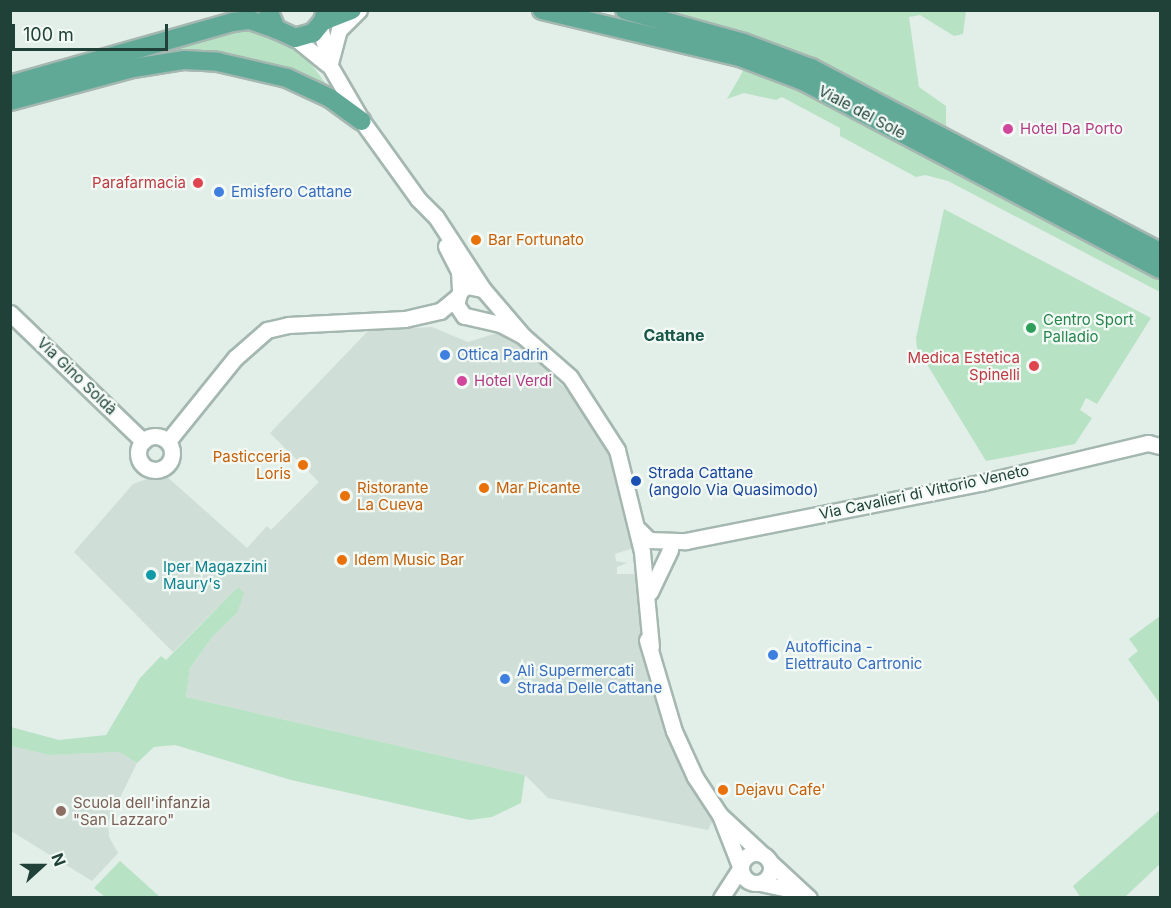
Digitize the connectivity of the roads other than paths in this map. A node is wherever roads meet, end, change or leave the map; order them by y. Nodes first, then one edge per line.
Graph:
1 (239, 10) edge
2 (268, 10) edge
3 (352, 10) edge
4 (359, 10) edge
5 (542, 10) edge
6 (625, 10) edge
7 (323, 19) edge
8 (276, 29) junction
9 (295, 38) junction
10 (330, 66) junction
11 (10, 74) edge
12 (10, 85) edge
13 (10, 101) edge
14 (362, 121) junction
15 (418, 199) junction
16 (1161, 252) edge
17 (1161, 269) edge
18 (486, 292) junction
19 (458, 294) junction
20 (10, 313) edge
21 (470, 317) junction
22 (405, 319) junction
23 (523, 336) junction
24 (143, 441) junction
25 (168, 441) junction
26 (1161, 446) edge
27 (627, 489) junction
28 (638, 529) junction
29 (687, 541) junction
30 (670, 550) junction
31 (642, 552) junction
32 (648, 598) junction
33 (651, 647) junction
34 (720, 815) junction
35 (766, 858) junction
36 (740, 867) junction
37 (757, 883) junction
38 (806, 895) edge
39 (722, 896) edge

1 - 11 main road
2 - 8 main road
3 - 7 main road
4 - 10 street
5 - 17 main road, Viale del Sole
6 - 16 main road, Viale del Sole
7 - 9 main road
7 - 10 street
8 - 9 main road
8 - 12 main road
9 - 10 street
10 - 14 street
13 - 14 main road
14 - 15 street
15 - 18 street
15 - 19 street
18 - 19 street
18 - 21 street
18 - 23 street
19 - 21 street
19 - 22 street
20 - 24 street, Via Gino Soldà
21 - 22 street
21 - 23 street
22 - 25 street
23 - 27 street
24 - 25 street
24 - 25 street
26 - 29 street, Via Cavalieri di Vittorio Veneto
27 - 28 street
27 - 33 street
28 - 29 street, Via Cavalieri di Vittorio Veneto
28 - 31 street
29 - 30 street, Via Cavalieri di Vittorio Veneto
30 - 31 street, Via Cavalieri di Vittorio Veneto
30 - 32 street
31 - 32 street
32 - 33 street
33 - 34 street
34 - 35 street
34 - 36 street
35 - 36 street
35 - 37 street
35 - 38 street
36 - 37 street
36 - 39 street
37 - 38 street
37 - 39 street

